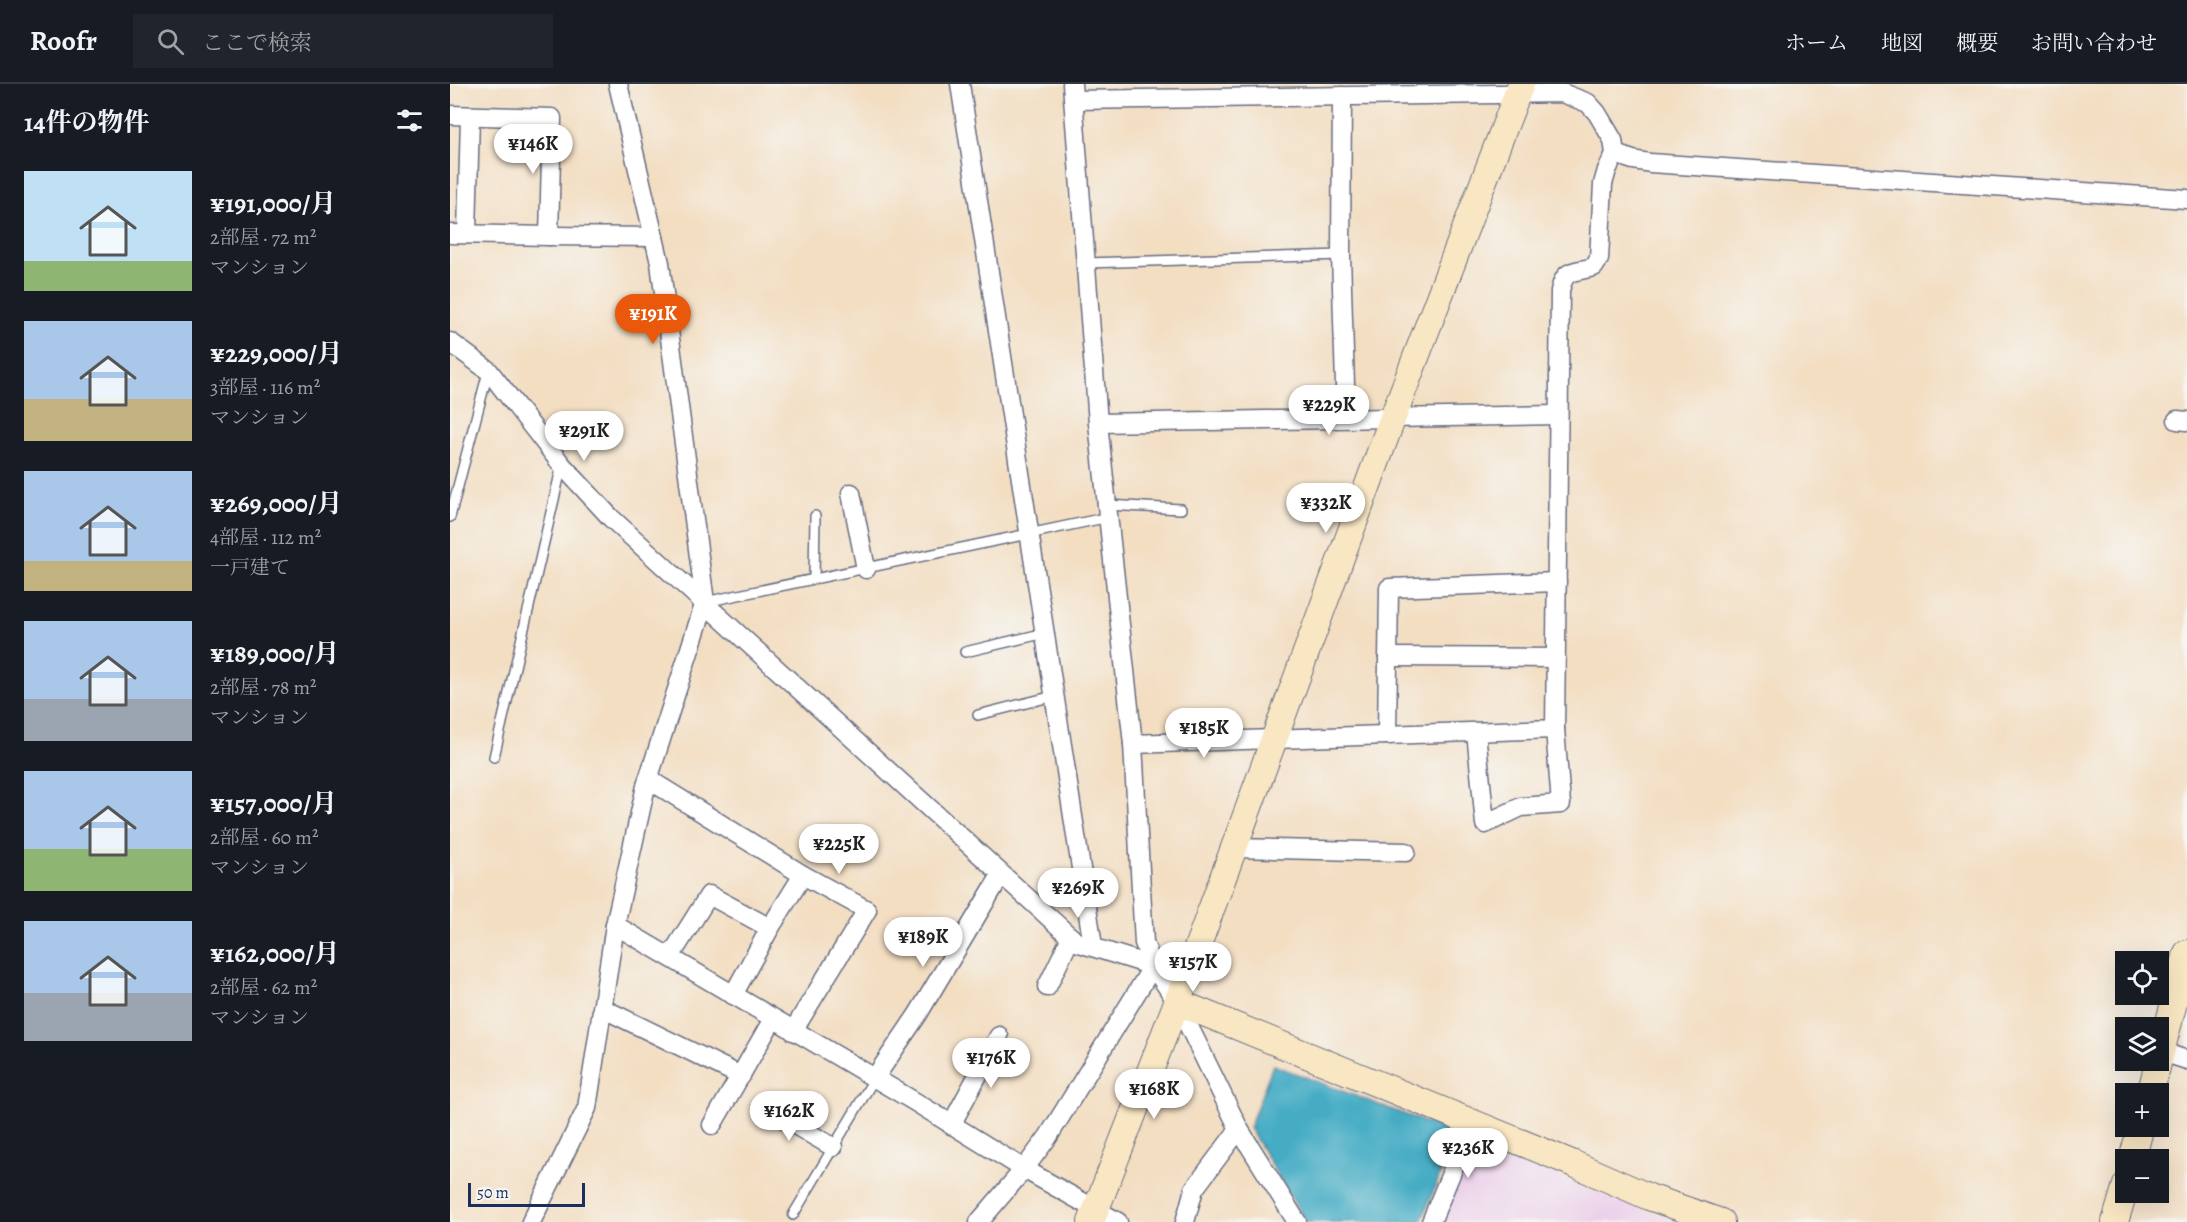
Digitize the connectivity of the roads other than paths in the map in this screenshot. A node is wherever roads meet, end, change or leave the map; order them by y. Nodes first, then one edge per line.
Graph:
1 (618, 84) edge
2 (960, 84) edge
3 (1519, 89) edge
4 (1251, 91) edge
5 (1073, 92) edge
6 (1342, 96) junction
7 (450, 115) edge
8 (470, 116) junction
9 (1615, 154) junction
10 (2187, 199) edge
11 (458, 234) edge
12 (549, 236) junction
13 (654, 237) junction
14 (1341, 255) junction
15 (1086, 263) junction
16 (450, 342) edge
17 (489, 370) junction
18 (1558, 415) junction
19 (1393, 417) junction
20 (1346, 418) junction
21 (1098, 423) junction
22 (561, 465) junction
23 (850, 493) dead end
24 (1181, 509) dead end
25 (1108, 511) junction
26 (815, 516) dead end
27 (450, 518) edge
28 (1029, 534) junction
29 (866, 569) junction
30 (814, 579) junction
31 (1557, 582) junction
32 (705, 602) junction
33 (1045, 633) junction
34 (964, 652) dead end
35 (1388, 657) junction
36 (1556, 658) junction
37 (1054, 696) junction
38 (978, 714) dead end
39 (1556, 729) junction
40 (1476, 732) junction
41 (1387, 735) junction
42 (1274, 739) junction
43 (1133, 744) junction
44 (494, 758) dead end
45 (648, 779) junction
46 (1233, 848) junction
47 (1406, 852) dead end
48 (803, 875) junction
49 (1001, 875) junction
50 (615, 925) junction
51 (770, 928) junction
52 (1071, 937) junction
53 (1093, 946) junction
54 (2187, 953) edge
55 (670, 957) junction
56 (1153, 966) junction
57 (1047, 987) dead end
58 (734, 995) junction
59 (1177, 1002) junction
60 (602, 1008) junction
61 (773, 1019) junction
62 (2169, 1024) edge
63 (793, 1031) junction
64 (999, 1036) dead end
65 (2169, 1054) edge
66 (2187, 1060) edge
67 (741, 1076) junction
68 (874, 1079) junction
69 (762, 1106) dead end
70 (1472, 1123) junction
71 (712, 1125) dead end
72 (951, 1125) junction
73 (1239, 1129) junction
74 (834, 1147) junction
75 (1024, 1169) junction
76 (2121, 1203) edge
77 (793, 1215) dead end
78 (1093, 1215) edge
79 (531, 1222) edge
80 (979, 1222) edge
81 (1118, 1222) edge
82 (1185, 1222) edge
83 (1297, 1222) edge
84 (1431, 1222) edge
85 (1721, 1222) edge
86 (2115, 1222) edge

1 - 13 street
2 - 28 street
3 - 6 street
3 - 9 street
3 - 19 street
4 - 5 street
4 - 6 street
5 - 15 street
6 - 14 street
7 - 8 street
8 - 11 street
8 - 12 street
9 - 10 street
9 - 18 street
11 - 12 street
12 - 13 street
13 - 32 street
14 - 15 lane
14 - 20 street
15 - 21 street
16 - 17 street
17 - 22 street
17 - 27 lane
18 - 19 street
18 - 31 street
19 - 20 street
19 - 42 street
20 - 21 street
21 - 25 street
22 - 32 street
22 - 44 lane
23 - 29 street
24 - 25 lane
25 - 28 lane
25 - 43 street
26 - 30 lane
28 - 29 lane
28 - 33 street
29 - 30 lane
30 - 32 lane
31 - 35 street
31 - 36 street
32 - 45 street
32 - 49 street
33 - 34 lane
33 - 37 street
35 - 36 street
35 - 41 street
36 - 39 street
37 - 38 lane
37 - 53 street
39 - 40 street
39 - 40 street
40 - 41 street
41 - 42 street
42 - 43 street
42 - 46 street
43 - 56 street
45 - 48 street
45 - 50 street
46 - 47 street
46 - 59 street
48 - 51 street
48 - 63 street
49 - 52 street
49 - 68 street
50 - 55 street
50 - 60 street
51 - 55 street
51 - 58 street
52 - 53 street
52 - 57 street
53 - 56 street
54 - 62 street
55 - 58 street
56 - 59 street
56 - 75 street
58 - 61 street
59 - 70 street
59 - 73 street
59 - 78 street
60 - 67 street
60 - 79 street
61 - 63 street
61 - 67 street
63 - 68 street
64 - 72 street
65 - 66 street
67 - 71 street
68 - 72 street
68 - 74 lane
69 - 74 street
70 - 84 street
70 - 85 street
72 - 75 street
73 - 82 street
73 - 83 street
74 - 77 lane
75 - 78 street
75 - 80 street
76 - 86 street
78 - 81 street

